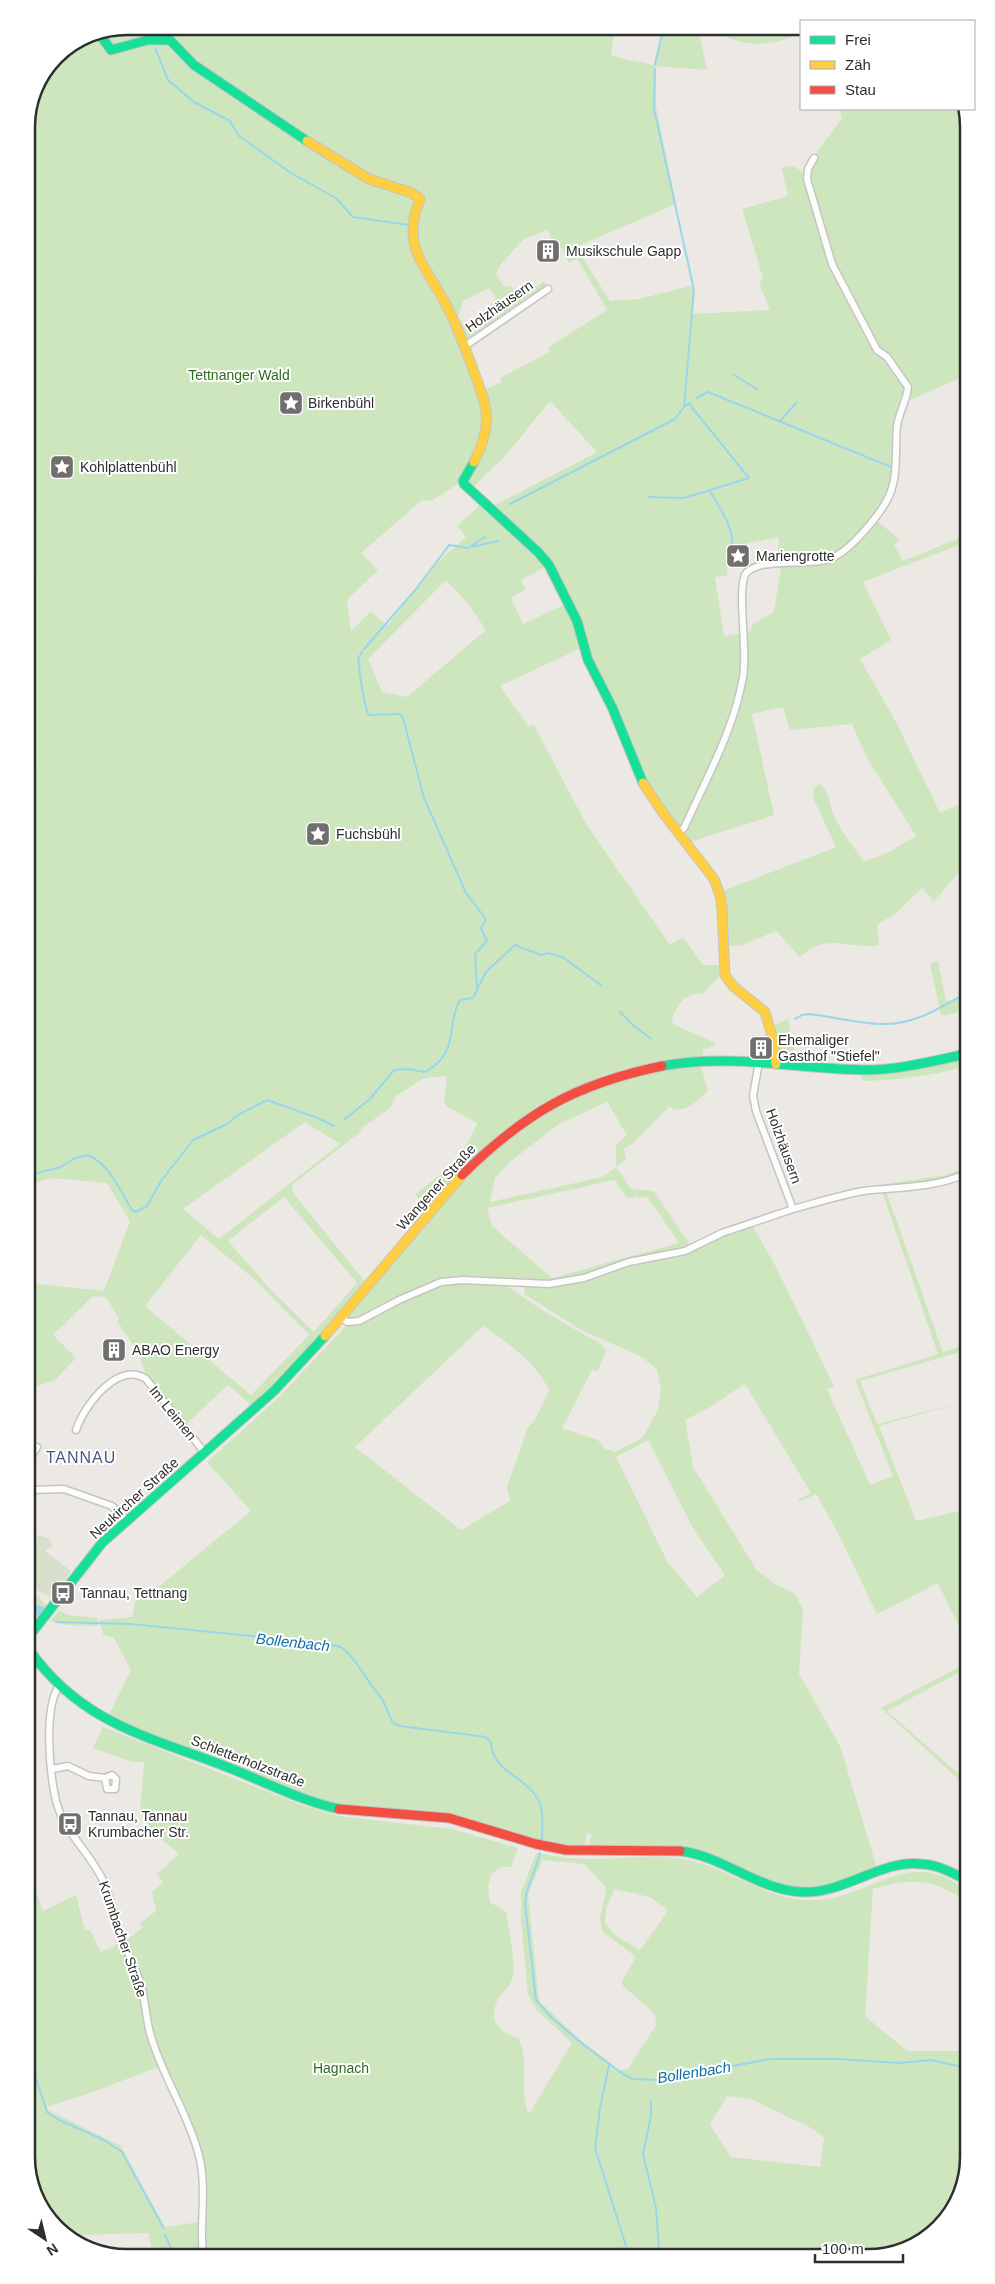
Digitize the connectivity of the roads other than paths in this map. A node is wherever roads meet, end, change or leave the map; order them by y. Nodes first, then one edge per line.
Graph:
1 (103, 38) edge
2 (814, 158) dead end
3 (548, 288) dead end
4 (465, 346) junction
5 (680, 832) junction
6 (960, 1055) edge
7 (759, 1062) junction
8 (776, 1064) junction
9 (960, 1176) edge
10 (792, 1209) junction
11 (342, 1318) junction
12 (249, 1415) joint
13 (76, 1430) dead end
14 (37, 1447) dead end
15 (35, 1451) edge
16 (205, 1453) junction
17 (35, 1490) edge
18 (126, 1520) junction
19 (35, 1625) edge
20 (35, 1658) edge
21 (35, 1662) edge
22 (40, 1665) junction
23 (59, 1686) junction
24 (52, 1769) junction
25 (105, 1778) dead end
26 (960, 1877) edge
27 (202, 2249) edge

1 - 4 street
2 - 5 street
3 - 4 street, Holzhäusern
4 - 5 street
5 - 8 street
6 - 8 street, Wangener Straße
7 - 8 street, Wangener Straße
7 - 10 street, Holzhäusern
7 - 11 street, Wangener Straße
9 - 10 street
10 - 11 street
11 - 12 street, Wangener Straße
12 - 16 street, Neukircher Straße
13 - 16 street, Im Leimen
14 - 15 street
16 - 18 street, Neukircher Straße
17 - 18 street
18 - 19 street, Neukircher Straße
20 - 22 street, Schletterholzstraße
21 - 22 street
22 - 23 street, Schletterholzstraße
23 - 24 street, Krumbacher Straße
23 - 26 street, Schletterholzstraße
24 - 25 street
24 - 27 street, Krumbacher Straße

